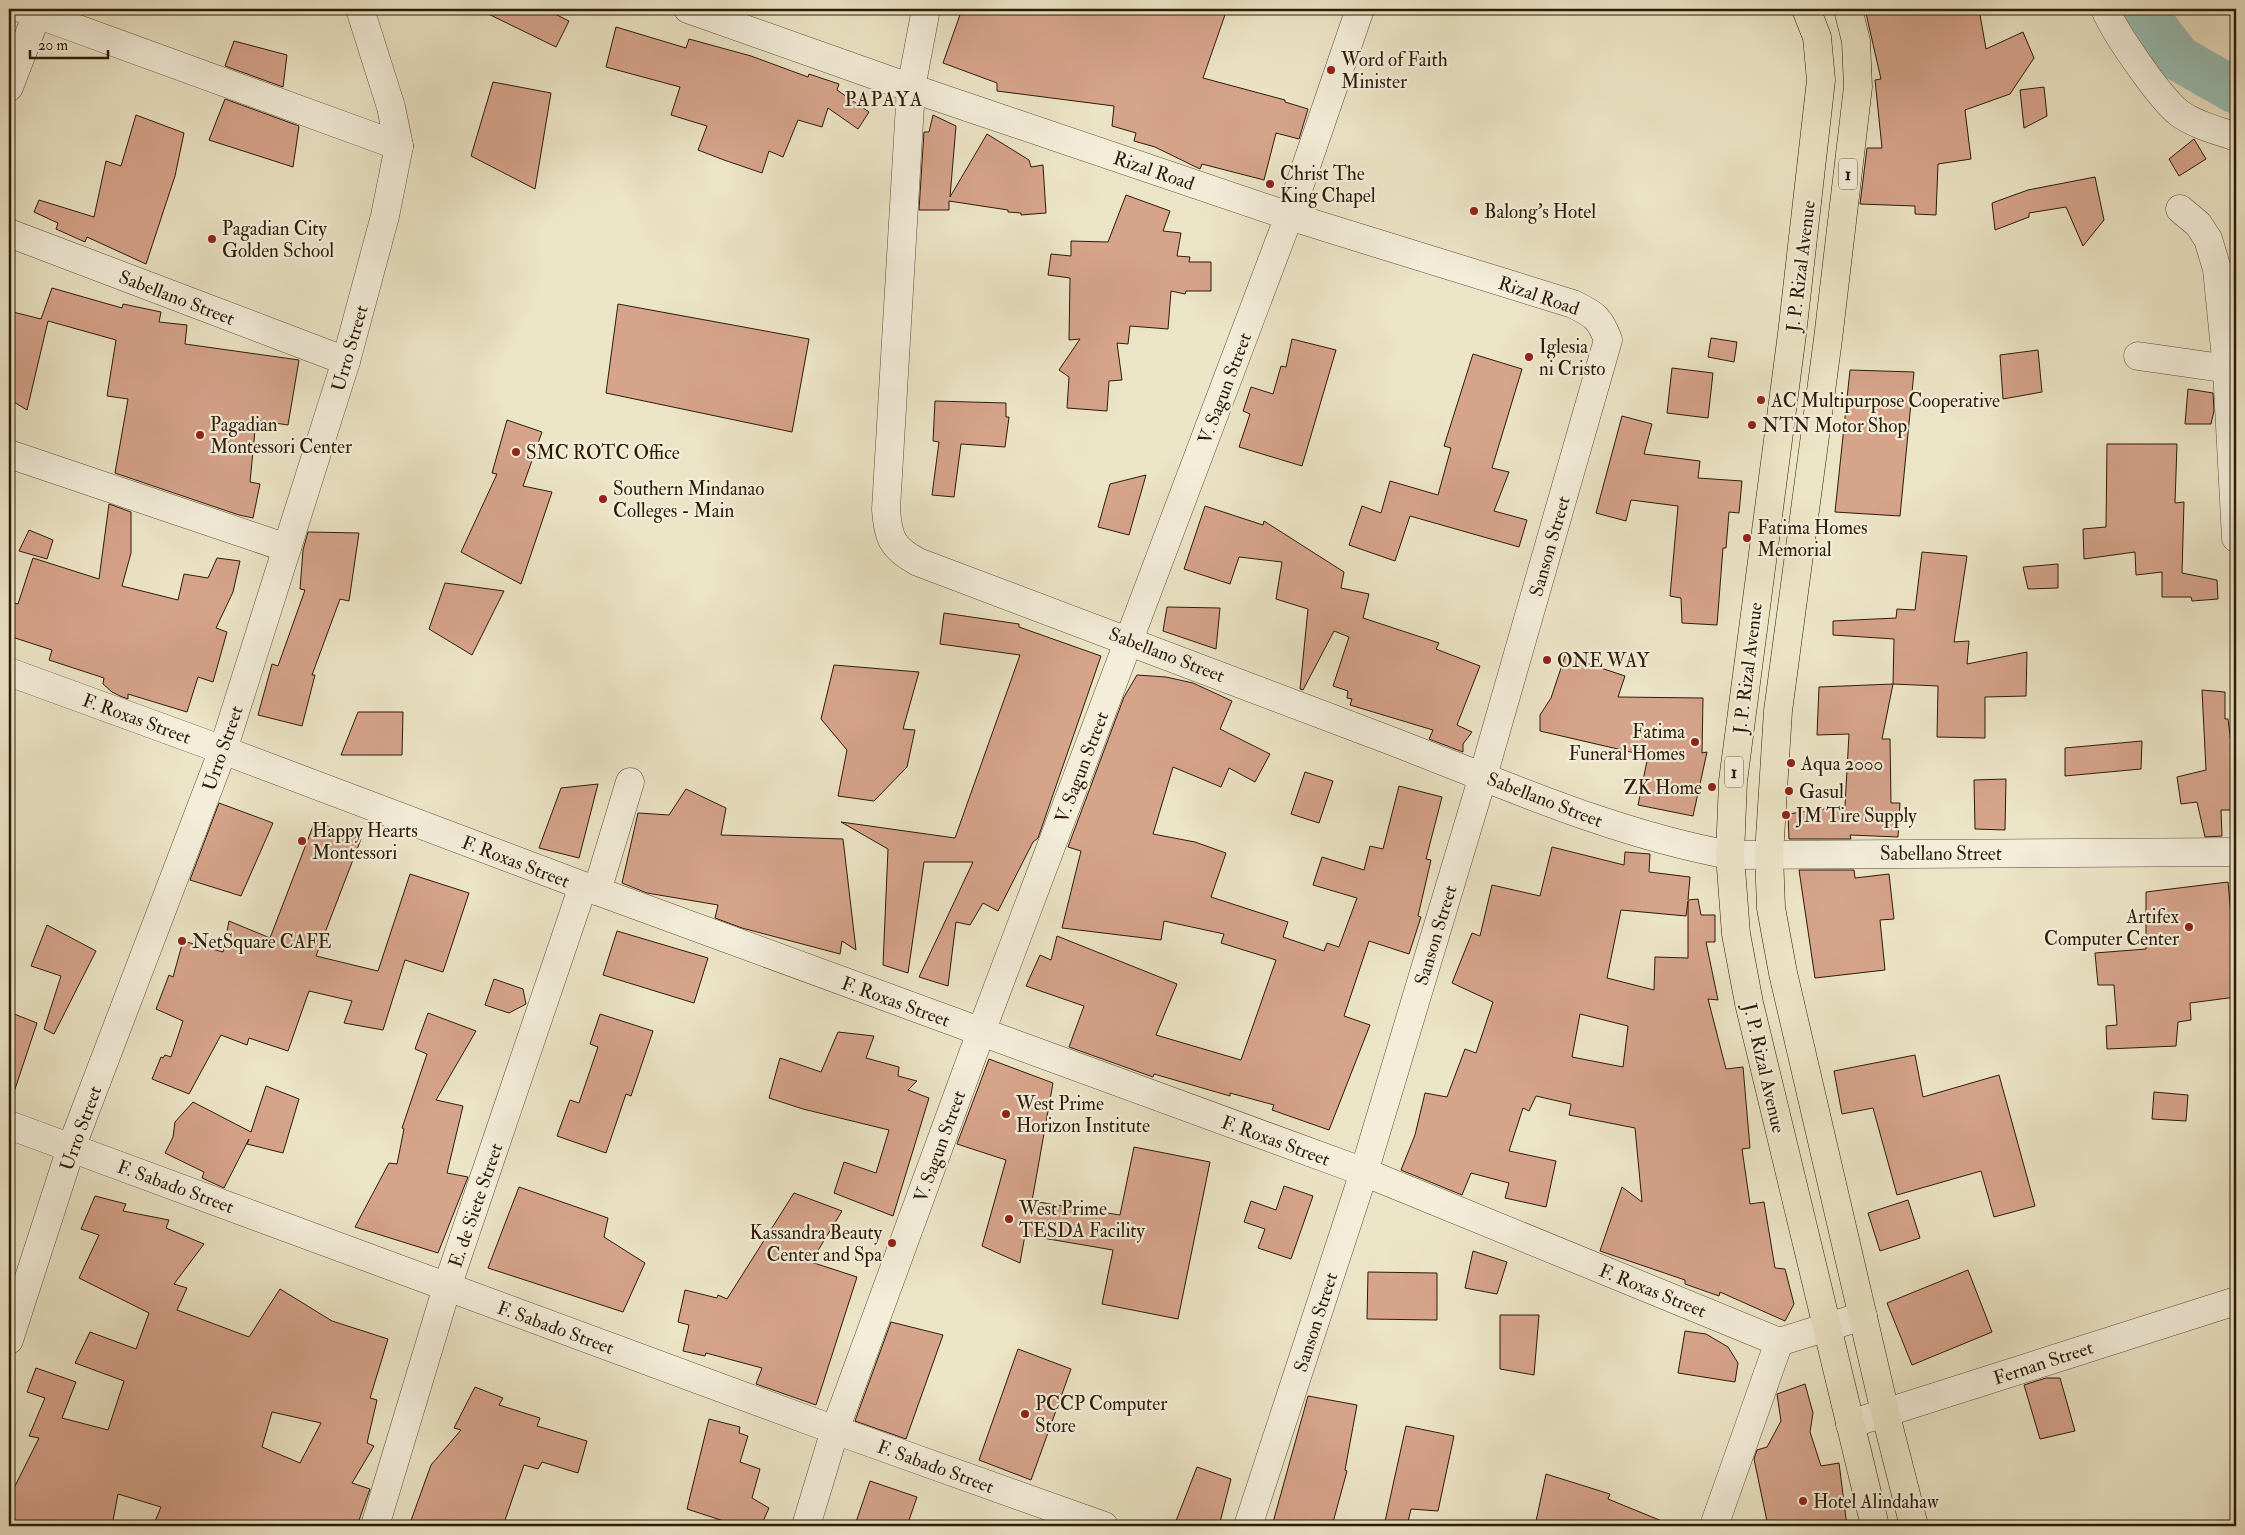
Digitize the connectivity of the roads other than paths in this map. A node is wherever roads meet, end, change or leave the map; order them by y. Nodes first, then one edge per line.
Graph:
1 (360, 9) edge
2 (688, 9) edge
3 (926, 9) edge
4 (1360, 9) edge
5 (1806, 9) edge
6 (1848, 9) edge
7 (2105, 9) edge
8 (33, 10) edge
9 (9, 87) edge
10 (911, 88) junction
11 (2236, 137) edge
12 (399, 146) junction
13 (2180, 209) dead end
14 (1289, 216) junction
15 (9, 234) edge
16 (1792, 334) junction
17 (1828, 339) junction
18 (1608, 340) joint
19 (2138, 356) dead end
20 (346, 361) junction
21 (2232, 370) edge
22 (9, 454) edge
23 (2236, 538) edge
24 (287, 548) junction
25 (1129, 640) junction
26 (9, 672) edge
27 (223, 750) junction
28 (1482, 776) junction
29 (630, 782) dead end
30 (2236, 852) edge
31 (1768, 854) junction
32 (1730, 855) junction
33 (590, 889) junction
34 (981, 1032) junction
35 (9, 1125) edge
36 (71, 1148) junction
37 (1825, 1154) junction
38 (1788, 1162) junction
39 (1364, 1172) junction
40 (447, 1287) junction
41 (2236, 1300) edge
42 (1863, 1316) junction
43 (1827, 1327) junction
44 (9, 1340) edge
45 (1779, 1342) junction
46 (1885, 1412) junction
47 (1850, 1424) junction
48 (835, 1430) junction
49 (375, 1526) edge
50 (806, 1526) edge
51 (1104, 1526) edge
52 (1248, 1526) edge
53 (1714, 1526) edge
54 (1875, 1526) edge
55 (1914, 1526) edge

1 - 12 street
2 - 10 street, Rizal Road
3 - 10 street
4 - 14 street, V. Sagun Street
5 - 16 main road, J. P. Rizal Avenue / 1
6 - 17 main road, J. P. Rizal Avenue / 1
7 - 11 street
8 - 9 street
8 - 12 street
10 - 14 street, Rizal Road
10 - 25 street, Sabellano Street
12 - 20 street, Urro Street
13 - 21 street
14 - 18 street, Rizal Road
14 - 25 street, V. Sagun Street
15 - 20 street, Sabellano Street
16 - 17 main road
16 - 32 main road, J. P. Rizal Avenue / 1
17 - 31 main road, J. P. Rizal Avenue / 1
18 - 28 street, Sanson Street
19 - 21 street
20 - 24 street, Urro Street
21 - 23 street
22 - 24 street
24 - 27 street, Urro Street
25 - 28 street, Sabellano Street
25 - 34 street, V. Sagun Street
26 - 27 street, F. Roxas Street
27 - 33 street, F. Roxas Street
27 - 36 street, Urro Street
28 - 32 street, Sabellano Street
28 - 39 street, Sanson Street
29 - 33 street, E. de Siete Street
30 - 31 street, Sabellano Street
31 - 32 street, Sabellano Street
31 - 37 main road, J. P. Rizal Avenue / 1
32 - 38 main road, J. P. Rizal Avenue / 1
33 - 34 street, F. Roxas Street
33 - 40 street, E. de Siete Street
34 - 39 street, F. Roxas Street
34 - 48 street, V. Sagun Street
35 - 36 street, F. Sabado Street
36 - 40 street, F. Sabado Street
36 - 44 street, Urro Street
37 - 38 main road
37 - 42 main road, J. P. Rizal Avenue / 1
38 - 43 main road, J. P. Rizal Avenue / 1
39 - 45 street, F. Roxas Street
39 - 52 street, Sanson Street
40 - 48 street, F. Sabado Street
40 - 49 street, E. de Siete Street
41 - 46 street, Fernan Street
42 - 43 street
42 - 46 main road, J. P. Rizal Avenue / 1
43 - 45 street
43 - 47 main road, J. P. Rizal Avenue / 1
45 - 53 street
46 - 47 street, Fernan Street
46 - 55 main road, J. P. Rizal Avenue / 1
47 - 54 main road, J. P. Rizal Avenue / 1
48 - 50 street, V. Sagun Street
48 - 51 street, F. Sabado Street

